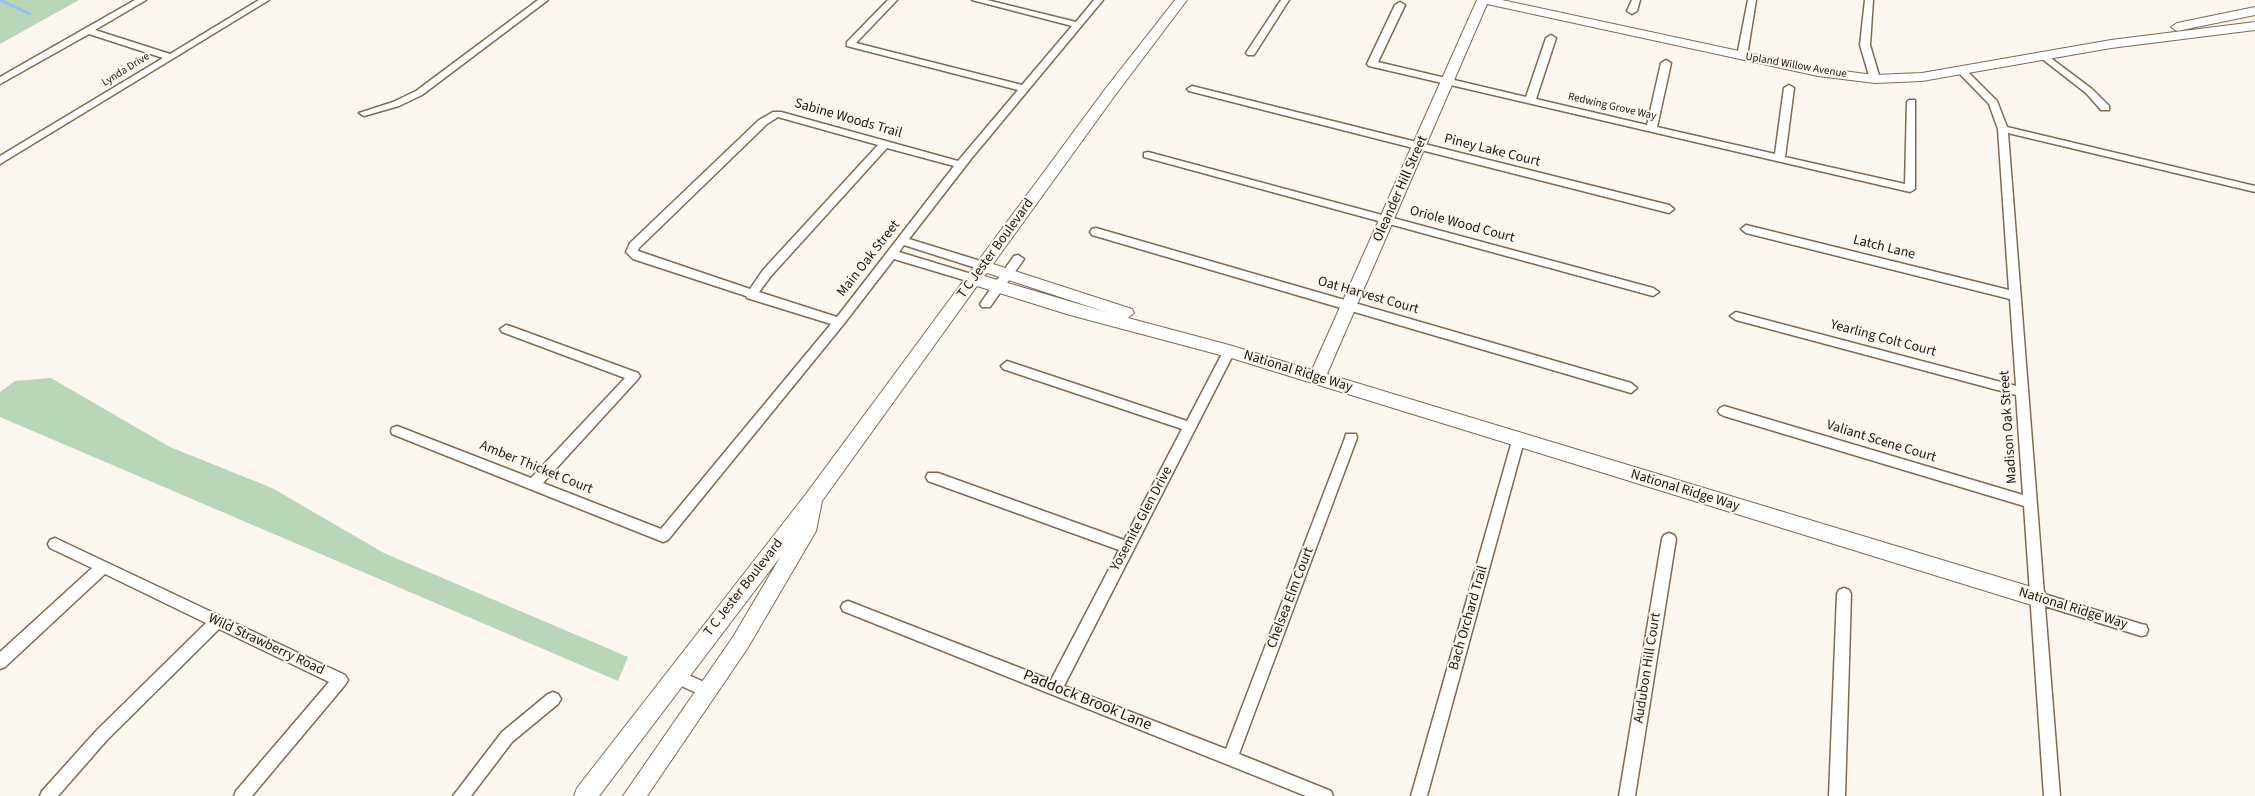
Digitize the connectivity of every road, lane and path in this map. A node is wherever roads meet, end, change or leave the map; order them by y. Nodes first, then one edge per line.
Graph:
1 (142, 0) edge
2 (265, 0) edge
3 (544, 0) edge
4 (893, 0) edge
5 (976, 0) edge
6 (1099, 0) edge
7 (1181, 0) edge
8 (1284, 0) edge
9 (1484, 0) edge
10 (1636, 0) edge
11 (1752, 0) edge
12 (1869, 0) edge
13 (1400, 5) dead end
14 (1632, 11) dead end
15 (2255, 11) edge
16 (2198, 22) junction
17 (1078, 25) junction
18 (2255, 26) edge
19 (88, 31) junction
20 (2214, 32) junction
21 (1551, 38) dead end
22 (2111, 44) junction
23 (1251, 53) dead end
24 (1742, 56) junction
25 (2044, 56) junction
26 (170, 57) junction
27 (1666, 63) dead end
28 (1962, 71) junction
29 (1875, 79) junction
30 (0, 81) edge
31 (1448, 82) junction
32 (1789, 88) dead end
33 (1025, 89) junction
34 (1192, 89) dead end
35 (1530, 101) junction
36 (1912, 102) dead end
37 (2105, 108) dead end
38 (364, 113) dead end
39 (1651, 129) junction
40 (2003, 130) junction
41 (885, 144) junction
42 (1420, 147) junction
43 (1148, 155) dead end
44 (1780, 159) junction
45 (0, 161) edge
46 (961, 165) junction
47 (2255, 189) edge
48 (1669, 209) dead end
49 (1387, 220) junction
50 (1746, 228) dead end
51 (1096, 232) dead end
52 (903, 240) junction
53 (892, 254) junction
54 (1018, 259) dead end
55 (979, 272) junction
56 (1003, 280) junction
57 (1652, 292) dead end
58 (751, 295) junction
59 (2015, 296) junction
60 (986, 304) dead end
61 (1349, 306) junction
62 (1736, 316) dead end
63 (839, 322) junction
64 (506, 329) dead end
65 (1230, 351) junction
66 (1007, 366) dead end
67 (1317, 378) junction
68 (1631, 388) dead end
69 (2022, 392) junction
70 (1724, 411) dead end
71 (1190, 427) junction
72 (397, 431) dead end
73 (1351, 438) dead end
74 (1518, 441) junction
75 (933, 477) dead end
76 (533, 484) junction
77 (813, 499) junction
78 (2030, 502) junction
79 (663, 536) joint
80 (1669, 539) dead end
81 (55, 544) dead end
82 (1127, 547) junction
83 (103, 567) junction
84 (1844, 594) dead end
85 (2038, 598) junction
86 (848, 607) dead end
87 (217, 621) junction
88 (2141, 630) dead end
89 (0, 662) edge
90 (675, 676) junction
91 (1055, 688) junction
92 (708, 691) junction
93 (553, 699) dead end
94 (1230, 758) junction
95 (48, 796) edge
96 (242, 796) edge
97 (461, 796) edge
98 (585, 796) edge
99 (634, 796) edge
100 (1325, 796) edge
101 (1419, 796) edge
102 (1627, 796) edge
103 (1837, 796) edge
104 (2052, 796) edge

1 - 19 street
2 - 26 street, Lynda Drive
3 - 38 street
4 - 33 street
5 - 17 street
6 - 17 street, Main Oak Street
7 - 55 street, T C Jester Boulevard
8 - 23 street
9 - 24 street, Upland Willow Avenue
9 - 31 street, Oleander Hill Street
10 - 14 street
11 - 24 street
12 - 29 street
13 - 31 street, Redwing Grove Way
15 - 16 street, Upland Willow Avenue
16 - 20 street
16 - 22 street, Upland Willow Avenue
17 - 33 street, Main Oak Street
18 - 20 street, Upland Willow Avenue
19 - 26 street
19 - 30 street
20 - 22 street, Upland Willow Avenue
21 - 35 street
22 - 25 street, Upland Willow Avenue
24 - 29 street, Upland Willow Avenue
25 - 28 street, Upland Willow Avenue
25 - 37 street
26 - 45 street, Lynda Drive
27 - 39 street
28 - 29 street, Upland Willow Avenue
28 - 40 street, Madison Oak Street
31 - 35 street, Redwing Grove Way
31 - 42 street, Oleander Hill Street
32 - 44 street
33 - 46 street, Main Oak Street
34 - 42 street, Piney Lake Court
35 - 39 street, Redwing Grove Way
36 - 44 street, Redwing Grove Way
39 - 44 street, Redwing Grove Way
40 - 47 street
40 - 59 street, Madison Oak Street
41 - 46 street, Sabine Woods Trail
41 - 58 street
41 - 58 street, Sabine Woods Trail
42 - 48 street, Piney Lake Court
42 - 49 street, Oleander Hill Street
43 - 49 street, Oriole Wood Court
46 - 52 street, Main Oak Street
49 - 57 street, Oriole Wood Court
49 - 61 street, Oleander Hill Street
50 - 59 street, Latch Lane
51 - 61 street, Oat Harvest Court
52 - 53 street, Main Oak Street
52 - 55 street, National Ridge Way
53 - 55 street, National Ridge Way
53 - 63 street, Main Oak Street
54 - 56 street, T C Jester Boulevard
55 - 56 street, National Ridge Way
55 - 77 street, T C Jester Boulevard
56 - 60 street, T C Jester Boulevard
56 - 65 street, National Ridge Way
58 - 63 street
59 - 69 street, Madison Oak Street
61 - 67 street, Oleander Hill Street
61 - 68 street, Oat Harvest Court
62 - 69 street, Yearling Colt Court
63 - 79 street, Main Oak Street
64 - 76 street
65 - 67 street, National Ridge Way
65 - 71 street, Yosemite Glen Drive
66 - 71 street
67 - 74 street, National Ridge Way
69 - 78 street, Madison Oak Street
70 - 78 street, Valiant Scene Court
71 - 82 street, Yosemite Glen Drive
72 - 76 street, Amber Thicket Court
73 - 94 street, Chelsea Elm Court
74 - 85 street, National Ridge Way
74 - 101 street, Bach Orchard Trail
75 - 82 street
76 - 79 street, Amber Thicket Court
77 - 90 street, T C Jester Boulevard
77 - 92 street, T C Jester Boulevard
78 - 85 street, Madison Oak Street
80 - 102 street, Audubon Hill Court
81 - 83 street, Wild Strawberry Road
82 - 91 street, Yosemite Glen Drive
83 - 87 street, Wild Strawberry Road
83 - 89 street
84 - 103 street
85 - 88 street, National Ridge Way
85 - 104 street, Madison Oak Street
86 - 91 street, Paddock Brook Lane
87 - 95 street
87 - 96 street, Wild Strawberry Road
90 - 92 street
90 - 98 street, T C Jester Boulevard
91 - 94 street, Paddock Brook Lane
92 - 99 street, T C Jester Boulevard
93 - 97 street
94 - 100 street, Paddock Brook Lane

